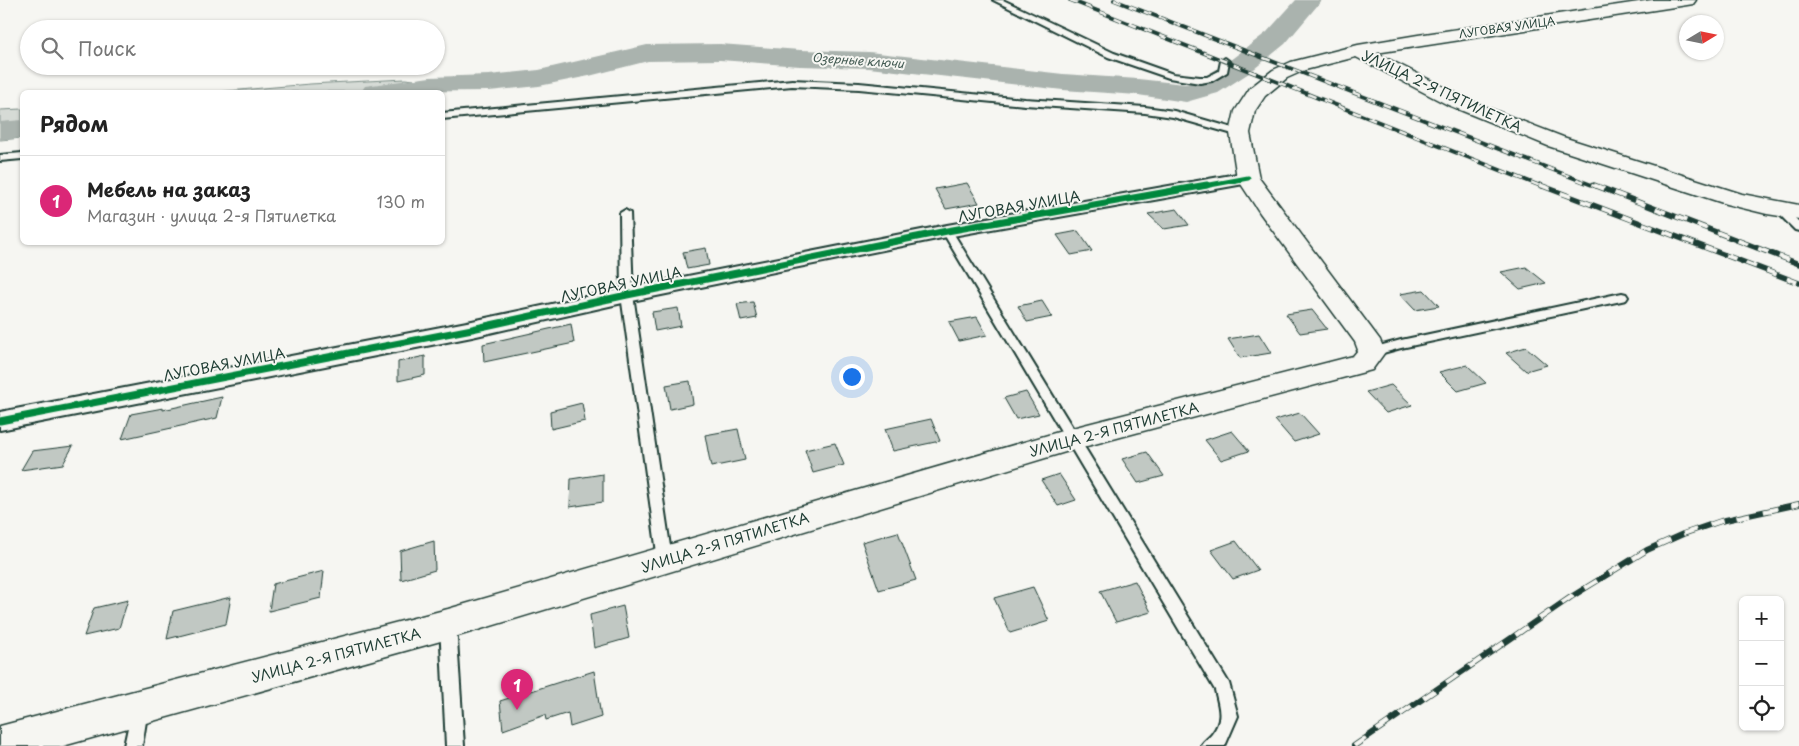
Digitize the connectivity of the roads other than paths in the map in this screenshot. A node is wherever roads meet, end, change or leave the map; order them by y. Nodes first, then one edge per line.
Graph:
1 (997, 0) edge
2 (1687, 0) edge
3 (1358, 51) junction
4 (1225, 61) dead end
5 (445, 116) edge
6 (1240, 133) junction
7 (20, 156) edge
8 (0, 158) edge
9 (1248, 178) junction
10 (1790, 211) edge
11 (624, 213) dead end
12 (1799, 228) edge
13 (947, 232) junction
14 (627, 295) junction
15 (1622, 297) dead end
16 (1372, 352) junction
17 (0, 421) edge
18 (1072, 439) junction
19 (666, 560) junction
20 (448, 624) junction
21 (140, 709) junction
22 (0, 745) edge
23 (133, 746) edge
24 (455, 746) edge
25 (1210, 746) edge

1 - 4 lane
2 - 3 main road, ЛУГОВАЯ УЛИЦА
3 - 6 main road, УЛИЦА 2-Я ПЯТИЛЕТКА
3 - 10 main road, УЛИЦА 2-Я ПЯТИЛЕТКА
5 - 6 lane
6 - 9 main road, УЛИЦА 2-Я ПЯТИЛЕТКА
7 - 8 lane
9 - 13 street, ЛУГОВАЯ УЛИЦА
9 - 16 main road, УЛИЦА 2-Я ПЯТИЛЕТКА
10 - 12 lane
11 - 14 lane
13 - 14 street, ЛУГОВАЯ УЛИЦА
13 - 18 lane
14 - 17 street, ЛУГОВАЯ УЛИЦА
14 - 19 lane
15 - 16 lane
16 - 18 main road, УЛИЦА 2-Я ПЯТИЛЕТКА
18 - 19 main road, УЛИЦА 2-Я ПЯТИЛЕТКА
18 - 25 lane
19 - 20 main road, УЛИЦА 2-Я ПЯТИЛЕТКА
20 - 21 main road, УЛИЦА 2-Я ПЯТИЛЕТКА
20 - 24 lane
21 - 22 main road, УЛИЦА 2-Я ПЯТИЛЕТКА
21 - 23 lane

